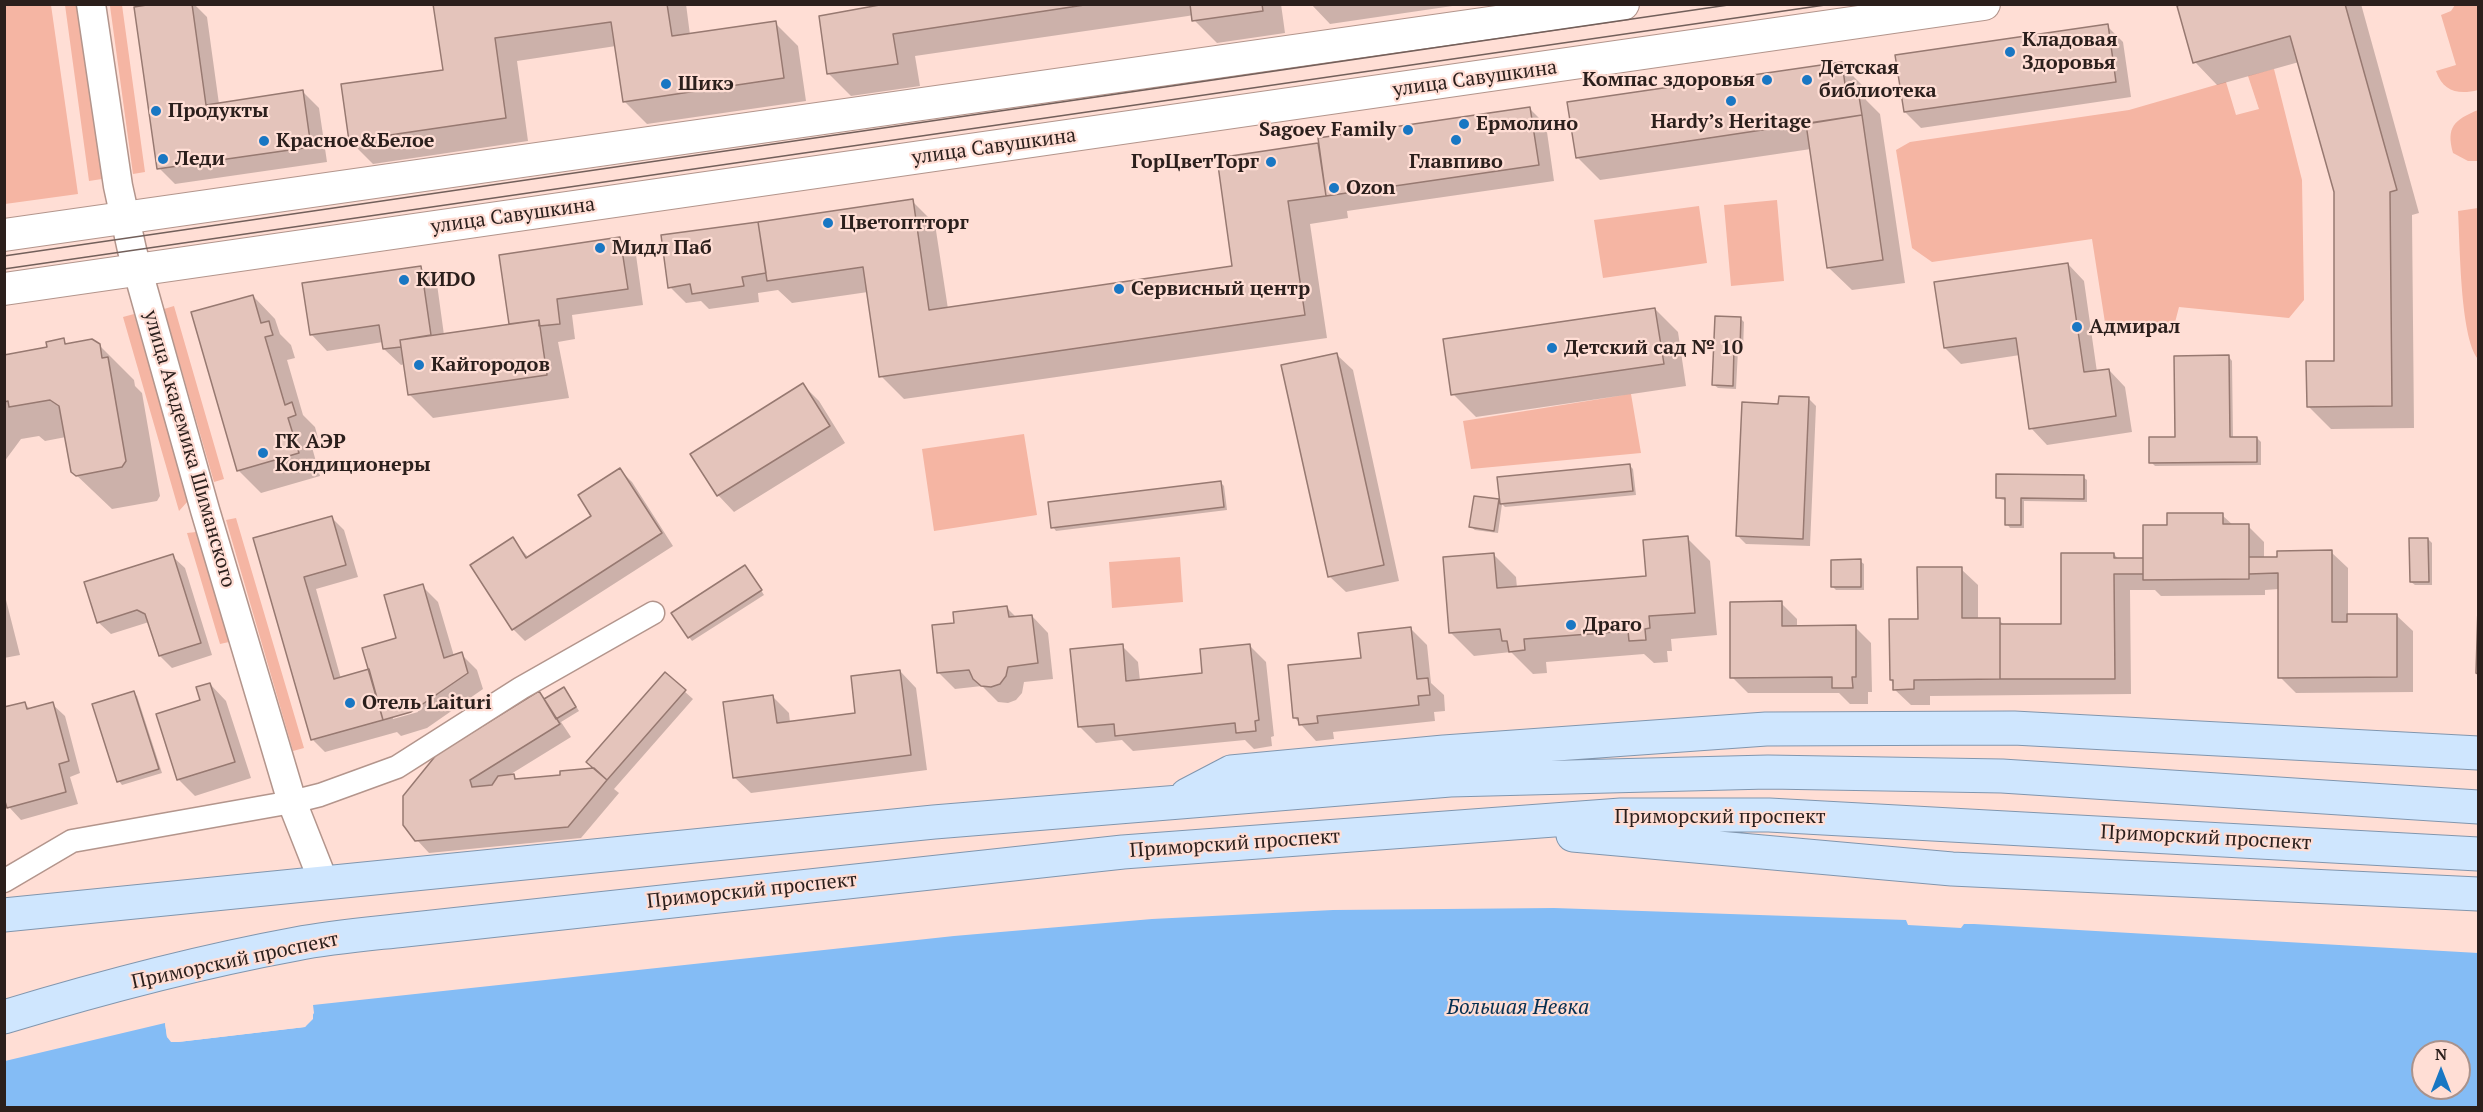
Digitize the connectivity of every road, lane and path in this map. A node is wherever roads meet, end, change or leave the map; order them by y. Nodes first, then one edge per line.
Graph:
1 (92, 4) edge
2 (1623, 4) edge
3 (1984, 4) edge
4 (125, 218) junction
5 (4, 235) edge
6 (138, 270) junction
7 (4, 289) edge
8 (653, 613) dead end
9 (2478, 753) edge
10 (1175, 801) junction
11 (292, 802) junction
12 (2478, 807) edge
13 (1473, 826) junction
14 (2478, 854) edge
15 (4, 881) edge
16 (324, 883) junction
17 (2478, 894) edge
18 (4, 915) edge
19 (4, 1017) edge

1 - 4 street, улица Академика Шиманского
2 - 4 main road
3 - 6 main road, улица Савушкина
4 - 5 main road
4 - 6 street, улица Академика Шиманского
6 - 7 main road, улица Савушкина
6 - 11 street, улица Академика Шиманского
8 - 11 street
9 - 10 main road
10 - 12 main road
10 - 16 main road
11 - 15 street
11 - 16 street, улица Академика Шиманского
13 - 14 main road, Приморский проспект
13 - 17 main road
13 - 19 main road, Приморский проспект
16 - 18 main road

